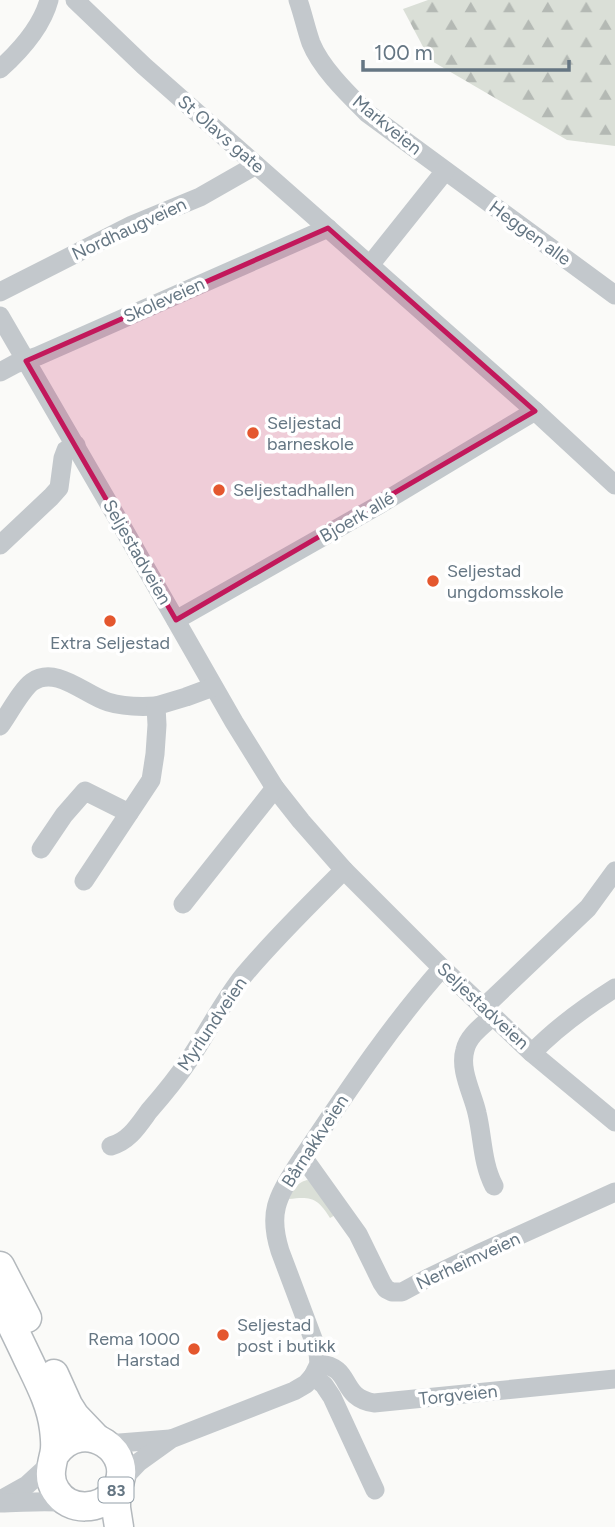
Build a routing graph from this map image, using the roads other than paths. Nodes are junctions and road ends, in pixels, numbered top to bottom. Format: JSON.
{"nodes":[{"id":1,"x":48,"y":0,"type":"edge"},
{"id":2,"x":75,"y":0,"type":"edge"},
{"id":3,"x":298,"y":0,"type":"edge"},
{"id":4,"x":4,"y":66,"type":"edge"},
{"id":5,"x":256,"y":165,"type":"junction"},
{"id":6,"x":445,"y":171,"type":"junction"},
{"id":7,"x":328,"y":228,"type":"junction"},
{"id":8,"x":370,"y":265,"type":"junction"},
{"id":9,"x":0,"y":292,"type":"edge"},
{"id":10,"x":615,"y":295,"type":"edge"},
{"id":11,"x":0,"y":316,"type":"edge"},
{"id":12,"x":26,"y":360,"type":"junction"},
{"id":13,"x":0,"y":372,"type":"edge"},
{"id":14,"x":535,"y":411,"type":"junction"},
{"id":15,"x":76,"y":445,"type":"junction"},
{"id":16,"x":615,"y":485,"type":"edge"},
{"id":17,"x":0,"y":545,"type":"edge"},
{"id":18,"x":176,"y":620,"type":"junction"},
{"id":19,"x":213,"y":687,"type":"junction"},
{"id":20,"x":156,"y":706,"type":"junction"},
{"id":21,"x":0,"y":726,"type":"edge"},
{"id":22,"x":275,"y":788,"type":"junction"},
{"id":23,"x":129,"y":813,"type":"junction"},
{"id":24,"x":41,"y":849,"type":"dead end"},
{"id":25,"x":344,"y":870,"type":"junction"},
{"id":26,"x":615,"y":871,"type":"edge"},
{"id":27,"x":84,"y":881,"type":"dead end"},
{"id":28,"x":183,"y":904,"type":"dead end"},
{"id":29,"x":442,"y":968,"type":"junction"},
{"id":30,"x":615,"y":988,"type":"edge"},
{"id":31,"x":487,"y":1012,"type":"junction"},
{"id":32,"x":531,"y":1053,"type":"junction"},
{"id":33,"x":615,"y":1122,"type":"edge"},
{"id":34,"x":111,"y":1146,"type":"dead end"},
{"id":35,"x":303,"y":1157,"type":"junction"},
{"id":36,"x":494,"y":1186,"type":"dead end"},
{"id":37,"x":615,"y":1192,"type":"edge"},
{"id":38,"x":0,"y":1266,"type":"edge"},
{"id":39,"x":0,"y":1302,"type":"edge"},
{"id":40,"x":316,"y":1370,"type":"junction"},
{"id":41,"x":615,"y":1379,"type":"edge"},
{"id":42,"x":171,"y":1439,"type":"junction"},
{"id":43,"x":101,"y":1441,"type":"junction"},
{"id":44,"x":53,"y":1458,"type":"junction"},
{"id":45,"x":117,"y":1486,"type":"junction"},
{"id":46,"x":375,"y":1490,"type":"dead end"},
{"id":47,"x":0,"y":1501,"type":"edge"},
{"id":48,"x":80,"y":1512,"type":"edge"},
{"id":49,"x":118,"y":1527,"type":"edge"}],
"edges":[{"from":1,"to":4,"type":"street"},
{"from":2,"to":5,"type":"street","name":"St Olavs gate"},
{"from":3,"to":6,"type":"street","name":"Markveien"},
{"from":5,"to":7,"type":"street","name":"St Olavs gate"},
{"from":5,"to":9,"type":"street","name":"Nordhaugveien"},
{"from":6,"to":8,"type":"street"},
{"from":6,"to":10,"type":"street","name":"Heggen alle"},
{"from":7,"to":8,"type":"street","name":"St Olavs gate"},
{"from":7,"to":12,"type":"street","name":"Skoleveien"},
{"from":8,"to":14,"type":"street","name":"St Olavs gate"},
{"from":11,"to":12,"type":"street","name":"Seljestadveien"},
{"from":12,"to":13,"type":"street","name":"Skoleveien"},
{"from":12,"to":15,"type":"street","name":"Seljestadveien"},
{"from":14,"to":16,"type":"street","name":"St Olavs gate"},
{"from":14,"to":18,"type":"street","name":"Bjoerk allé"},
{"from":15,"to":17,"type":"street"},
{"from":15,"to":18,"type":"street","name":"Seljestadveien"},
{"from":18,"to":19,"type":"street","name":"Seljestadveien"},
{"from":19,"to":20,"type":"street"},
{"from":19,"to":22,"type":"street","name":"Seljestadveien"},
{"from":20,"to":21,"type":"street"},
{"from":20,"to":23,"type":"street"},
{"from":22,"to":25,"type":"street","name":"Seljestadveien"},
{"from":22,"to":28,"type":"street"},
{"from":23,"to":24,"type":"street"},
{"from":23,"to":27,"type":"street"},
{"from":25,"to":29,"type":"street","name":"Seljestadveien"},
{"from":25,"to":34,"type":"street","name":"Myrlundveien"},
{"from":26,"to":31,"type":"street"},
{"from":29,"to":31,"type":"street","name":"Seljestadveien"},
{"from":29,"to":35,"type":"street","name":"Bårnakkveien"},
{"from":30,"to":32,"type":"street"},
{"from":31,"to":32,"type":"street","name":"Seljestadveien"},
{"from":31,"to":36,"type":"street"},
{"from":32,"to":33,"type":"street","name":"Seljestadveien"},
{"from":35,"to":37,"type":"street","name":"Nerheimveien"},
{"from":35,"to":40,"type":"street","name":"Bårnakkveien"},
{"from":38,"to":43,"type":"highway","number":"83"},
{"from":39,"to":44,"type":"highway"},
{"from":40,"to":41,"type":"street","name":"Torgveien"},
{"from":40,"to":42,"type":"street"},
{"from":40,"to":46,"type":"street","name":"Bårnakkveien"},
{"from":42,"to":43,"type":"street"},
{"from":42,"to":45,"type":"street"},
{"from":43,"to":44,"type":"highway"},
{"from":43,"to":45,"type":"highway","number":"83"},
{"from":44,"to":47,"type":"street"},
{"from":44,"to":48,"type":"highway"},
{"from":45,"to":48,"type":"highway","number":"83"},
{"from":45,"to":49,"type":"highway","number":"83"},
{"from":47,"to":48,"type":"street"}]}
